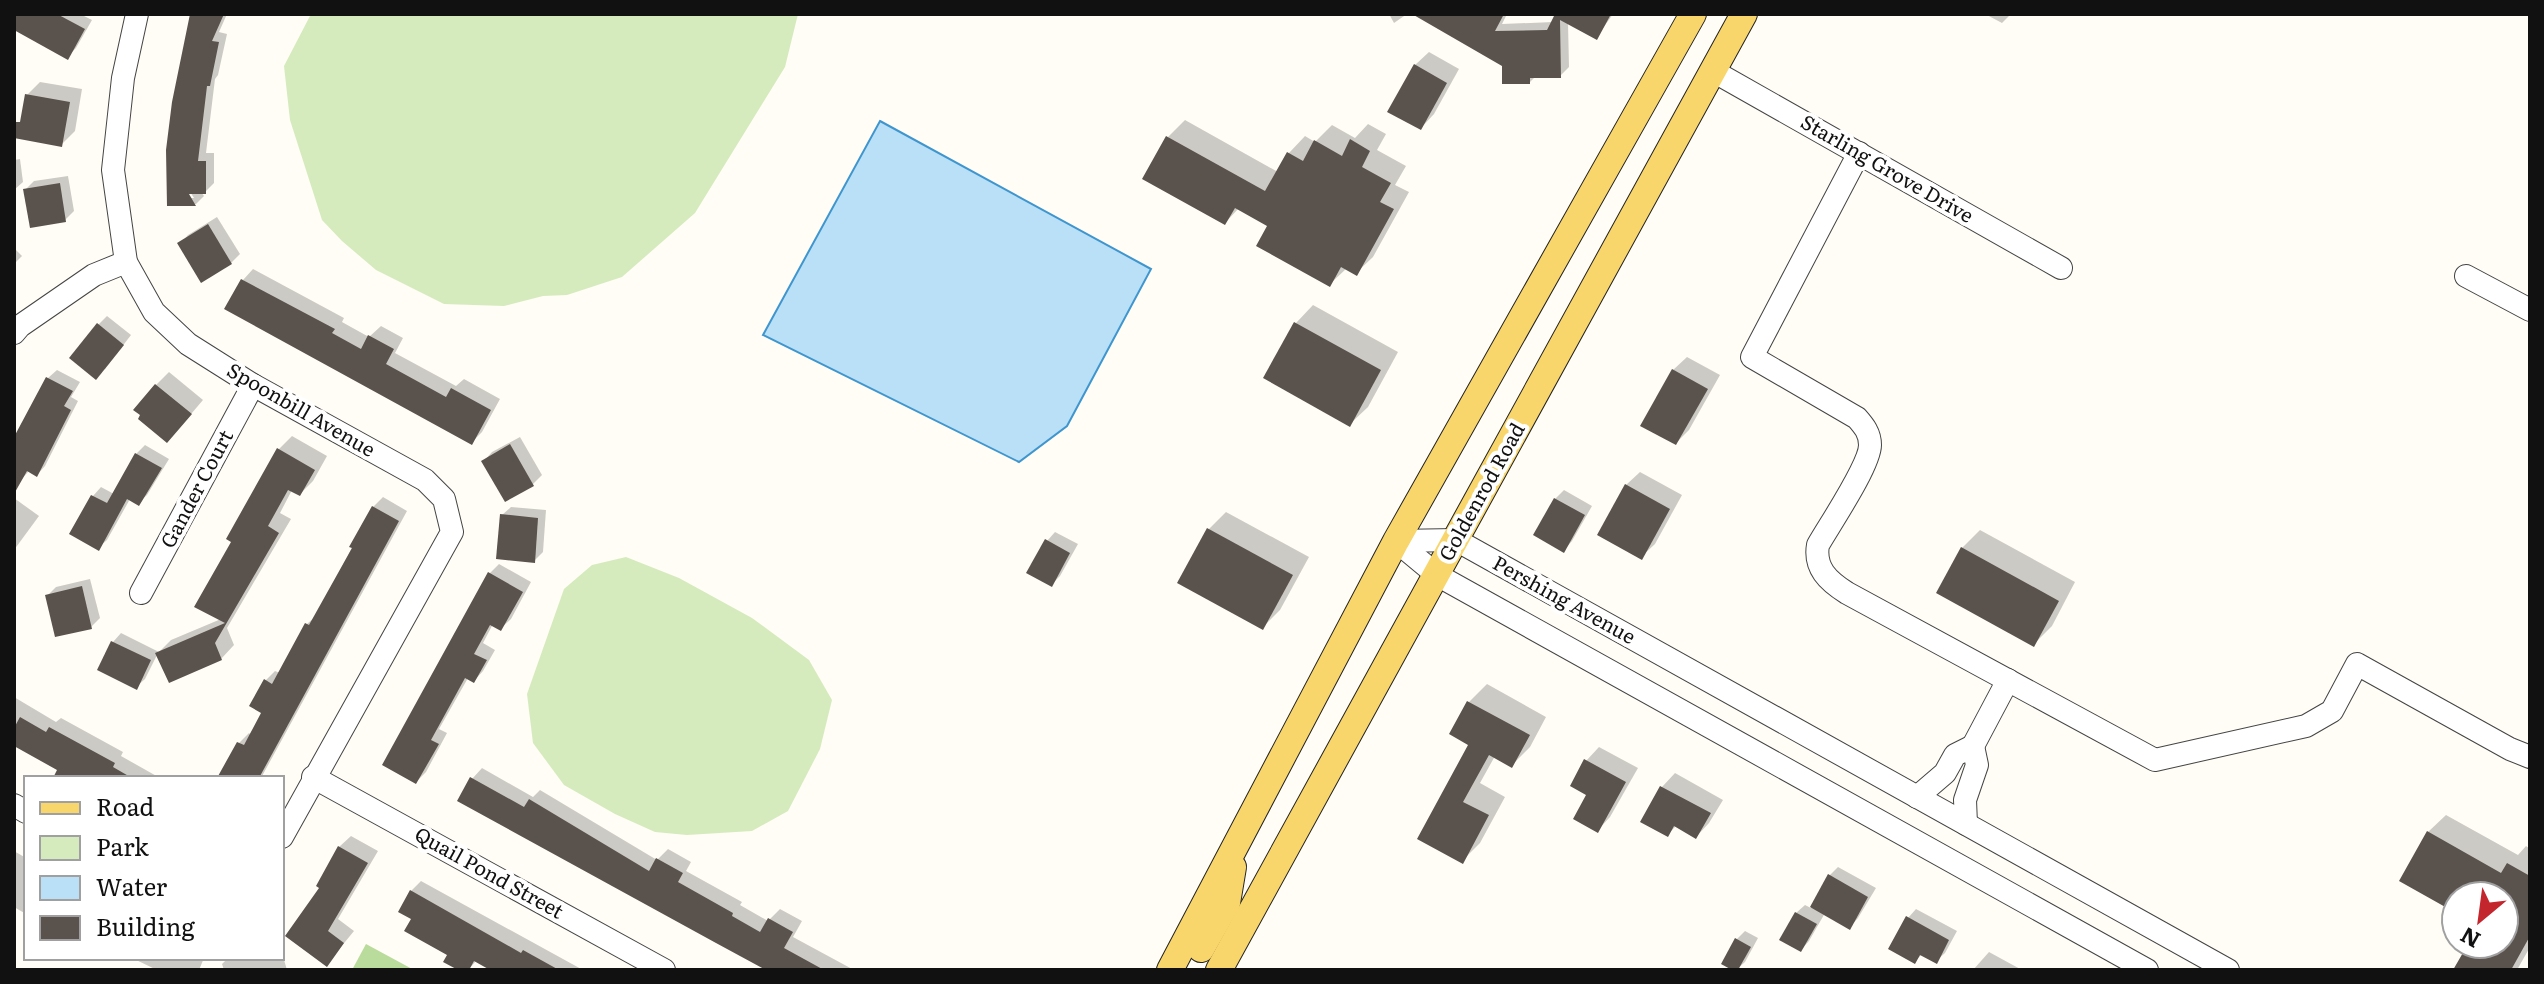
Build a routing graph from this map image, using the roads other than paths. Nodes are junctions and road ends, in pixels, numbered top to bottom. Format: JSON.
{"nodes":[{"id":1,"x":137,"y":14,"type":"edge"},
{"id":2,"x":1693,"y":14,"type":"edge"},
{"id":3,"x":1744,"y":14,"type":"edge"},
{"id":4,"x":1713,"y":71,"type":"junction"},
{"id":5,"x":1859,"y":153,"type":"junction"},
{"id":6,"x":126,"y":262,"type":"junction"},
{"id":7,"x":2061,"y":268,"type":"dead end"},
{"id":8,"x":2466,"y":276,"type":"dead end"},
{"id":9,"x":2530,"y":310,"type":"edge"},
{"id":10,"x":14,"y":333,"type":"edge"},
{"id":11,"x":253,"y":385,"type":"junction"},
{"id":12,"x":1456,"y":540,"type":"junction"},
{"id":13,"x":1396,"y":541,"type":"junction"},
{"id":14,"x":1437,"y":575,"type":"junction"},
{"id":15,"x":141,"y":593,"type":"dead end"},
{"id":16,"x":2008,"y":680,"type":"junction"},
{"id":17,"x":1973,"y":746,"type":"junction"},
{"id":18,"x":2530,"y":757,"type":"edge"},
{"id":19,"x":313,"y":777,"type":"junction"},
{"id":20,"x":1917,"y":797,"type":"junction"},
{"id":21,"x":1966,"y":824,"type":"junction"},
{"id":22,"x":284,"y":833,"type":"edge"},
{"id":23,"x":1237,"y":844,"type":"junction"},
{"id":24,"x":664,"y":970,"type":"edge"},
{"id":25,"x":1170,"y":970,"type":"edge"},
{"id":26,"x":1190,"y":970,"type":"edge"},
{"id":27,"x":1219,"y":970,"type":"edge"},
{"id":28,"x":2147,"y":970,"type":"edge"},
{"id":29,"x":2228,"y":970,"type":"edge"}],
"edges":[{"from":1,"to":6,"type":"street","name":"Spoonbill Avenue"},
{"from":2,"to":13,"type":"main road"},
{"from":3,"to":4,"type":"main road","name":"Goldenrod Road"},
{"from":4,"to":5,"type":"street","name":"Starling Grove Drive"},
{"from":4,"to":12,"type":"main road","name":"Goldenrod Road"},
{"from":5,"to":7,"type":"street","name":"Starling Grove Drive"},
{"from":5,"to":16,"type":"street"},
{"from":6,"to":10,"type":"street"},
{"from":6,"to":11,"type":"street","name":"Spoonbill Avenue"},
{"from":8,"to":9,"type":"street"},
{"from":11,"to":15,"type":"street","name":"Gander Court"},
{"from":11,"to":19,"type":"street","name":"Spoonbill Avenue"},
{"from":12,"to":13,"type":"street"},
{"from":12,"to":14,"type":"main road","name":"Goldenrod Road"},
{"from":12,"to":20,"type":"street","name":"Pershing Avenue"},
{"from":13,"to":14,"type":"street","name":"Pershing Avenue"},
{"from":13,"to":23,"type":"main road"},
{"from":14,"to":27,"type":"main road","name":"Goldenrod Road"},
{"from":14,"to":28,"type":"street","name":"Pershing Avenue"},
{"from":16,"to":17,"type":"street"},
{"from":16,"to":18,"type":"street"},
{"from":17,"to":20,"type":"street"},
{"from":17,"to":21,"type":"street"},
{"from":19,"to":22,"type":"street","name":"Spoonbill Avenue"},
{"from":19,"to":24,"type":"street","name":"Quail Pond Street"},
{"from":20,"to":21,"type":"street","name":"Pershing Avenue"},
{"from":21,"to":29,"type":"street","name":"Pershing Avenue"},
{"from":23,"to":25,"type":"main road"},
{"from":23,"to":26,"type":"main road"}]}
